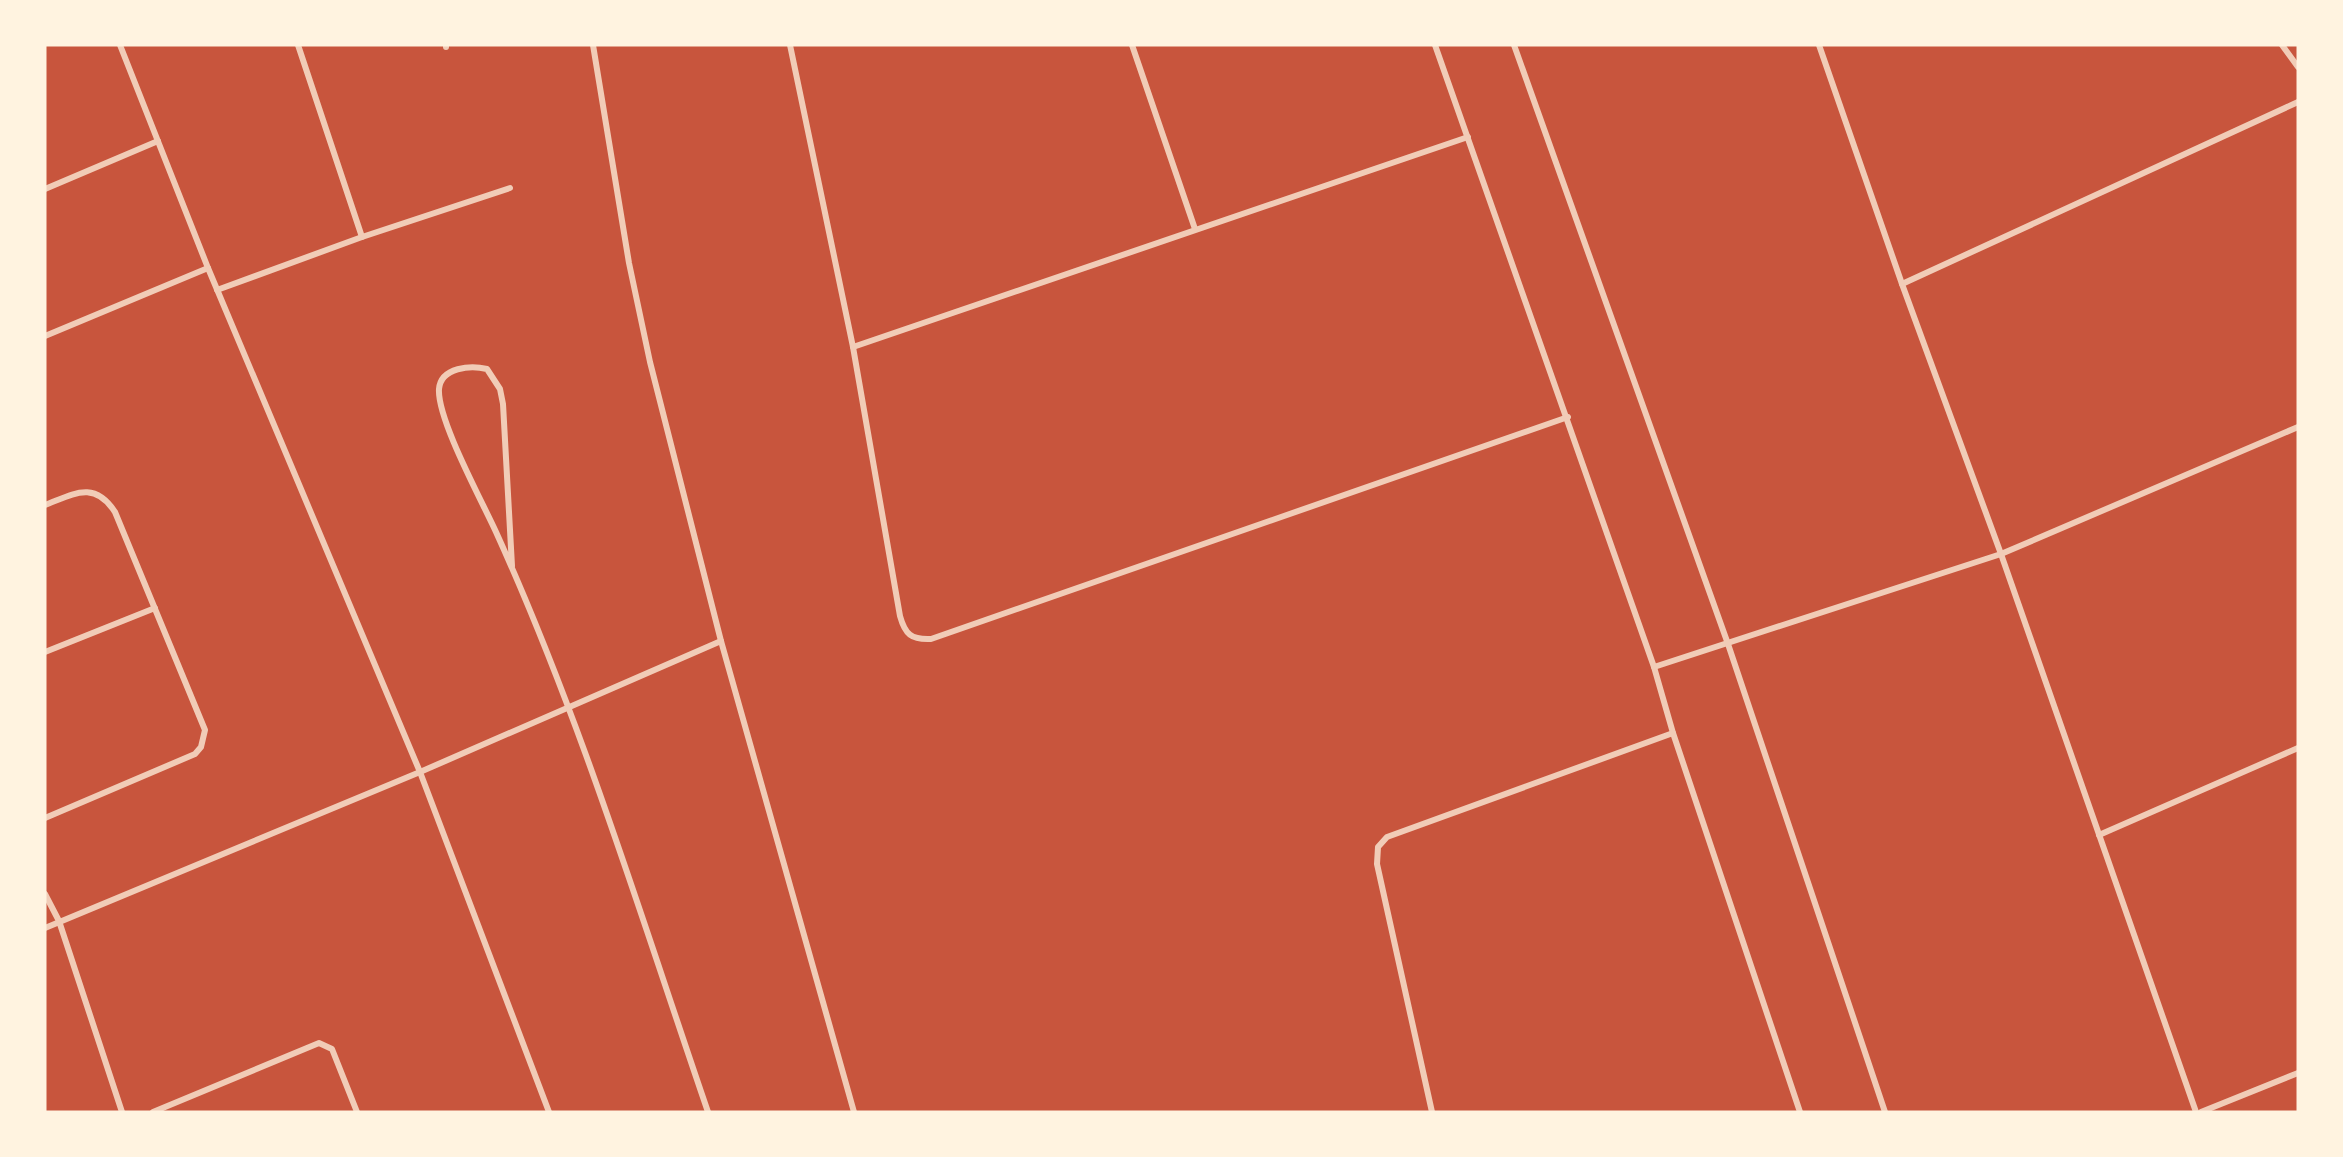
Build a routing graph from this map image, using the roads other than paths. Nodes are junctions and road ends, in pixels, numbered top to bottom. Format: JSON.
{"nodes":[{"id":1,"x":120,"y":45,"type":"edge"},
{"id":2,"x":298,"y":45,"type":"edge"},
{"id":3,"x":593,"y":45,"type":"edge"},
{"id":4,"x":790,"y":45,"type":"edge"},
{"id":5,"x":1132,"y":45,"type":"edge"},
{"id":6,"x":1435,"y":45,"type":"edge"},
{"id":7,"x":1514,"y":45,"type":"edge"},
{"id":8,"x":1819,"y":45,"type":"edge"},
{"id":9,"x":2282,"y":45,"type":"edge"},
{"id":10,"x":2298,"y":67,"type":"edge"},
{"id":11,"x":2298,"y":102,"type":"edge"},
{"id":12,"x":1468,"y":137,"type":"junction"},
{"id":13,"x":158,"y":141,"type":"junction"},
{"id":14,"x":510,"y":188,"type":"dead end"},
{"id":15,"x":45,"y":189,"type":"edge"},
{"id":16,"x":1195,"y":229,"type":"junction"},
{"id":17,"x":362,"y":237,"type":"junction"},
{"id":18,"x":208,"y":268,"type":"junction"},
{"id":19,"x":1902,"y":284,"type":"junction"},
{"id":20,"x":217,"y":290,"type":"junction"},
{"id":21,"x":45,"y":336,"type":"edge"},
{"id":22,"x":853,"y":347,"type":"junction"},
{"id":23,"x":1568,"y":417,"type":"junction"},
{"id":24,"x":2298,"y":427,"type":"edge"},
{"id":25,"x":45,"y":505,"type":"edge"},
{"id":26,"x":2001,"y":554,"type":"junction"},
{"id":27,"x":512,"y":566,"type":"junction"},
{"id":28,"x":155,"y":608,"type":"junction"},
{"id":29,"x":722,"y":641,"type":"junction"},
{"id":30,"x":1728,"y":644,"type":"junction"},
{"id":31,"x":45,"y":652,"type":"edge"},
{"id":32,"x":1654,"y":667,"type":"junction"},
{"id":33,"x":570,"y":707,"type":"junction"},
{"id":34,"x":1673,"y":733,"type":"junction"},
{"id":35,"x":2298,"y":748,"type":"edge"},
{"id":36,"x":420,"y":772,"type":"junction"},
{"id":37,"x":45,"y":818,"type":"edge"},
{"id":38,"x":2099,"y":835,"type":"junction"},
{"id":39,"x":45,"y":894,"type":"edge"},
{"id":40,"x":59,"y":921,"type":"junction"},
{"id":41,"x":45,"y":928,"type":"edge"},
{"id":42,"x":2298,"y":1073,"type":"edge"},
{"id":43,"x":122,"y":1112,"type":"edge"},
{"id":44,"x":153,"y":1112,"type":"edge"},
{"id":45,"x":357,"y":1112,"type":"edge"},
{"id":46,"x":549,"y":1112,"type":"edge"},
{"id":47,"x":708,"y":1112,"type":"edge"},
{"id":48,"x":854,"y":1112,"type":"edge"},
{"id":49,"x":1431,"y":1112,"type":"edge"},
{"id":50,"x":1800,"y":1112,"type":"edge"},
{"id":51,"x":1885,"y":1112,"type":"edge"},
{"id":52,"x":2199,"y":1112,"type":"edge"}],
"edges":[{"from":1,"to":13,"type":"street"},
{"from":2,"to":17,"type":"street"},
{"from":3,"to":29,"type":"street"},
{"from":4,"to":22,"type":"street"},
{"from":5,"to":16,"type":"street"},
{"from":6,"to":12,"type":"street"},
{"from":7,"to":30,"type":"street"},
{"from":8,"to":19,"type":"street"},
{"from":9,"to":10,"type":"street"},
{"from":11,"to":19,"type":"street"},
{"from":12,"to":16,"type":"street"},
{"from":12,"to":23,"type":"street"},
{"from":13,"to":15,"type":"street"},
{"from":13,"to":18,"type":"street"},
{"from":14,"to":17,"type":"street"},
{"from":16,"to":22,"type":"street"},
{"from":17,"to":20,"type":"street"},
{"from":18,"to":20,"type":"street"},
{"from":18,"to":21,"type":"street"},
{"from":19,"to":26,"type":"street"},
{"from":20,"to":36,"type":"street"},
{"from":22,"to":23,"type":"street"},
{"from":23,"to":32,"type":"street"},
{"from":24,"to":26,"type":"street"},
{"from":25,"to":28,"type":"street"},
{"from":26,"to":30,"type":"street"},
{"from":26,"to":38,"type":"street"},
{"from":27,"to":27,"type":"street"},
{"from":27,"to":33,"type":"street"},
{"from":28,"to":31,"type":"street"},
{"from":28,"to":37,"type":"street"},
{"from":29,"to":33,"type":"street"},
{"from":29,"to":48,"type":"street"},
{"from":30,"to":32,"type":"street"},
{"from":30,"to":51,"type":"street"},
{"from":32,"to":34,"type":"street"},
{"from":33,"to":36,"type":"street"},
{"from":33,"to":47,"type":"street"},
{"from":34,"to":49,"type":"street"},
{"from":34,"to":50,"type":"street"},
{"from":35,"to":38,"type":"street"},
{"from":36,"to":40,"type":"street"},
{"from":36,"to":46,"type":"street"},
{"from":38,"to":52,"type":"street"},
{"from":39,"to":40,"type":"street"},
{"from":40,"to":41,"type":"street"},
{"from":40,"to":43,"type":"street"},
{"from":42,"to":52,"type":"street"},
{"from":44,"to":45,"type":"street"}]}
